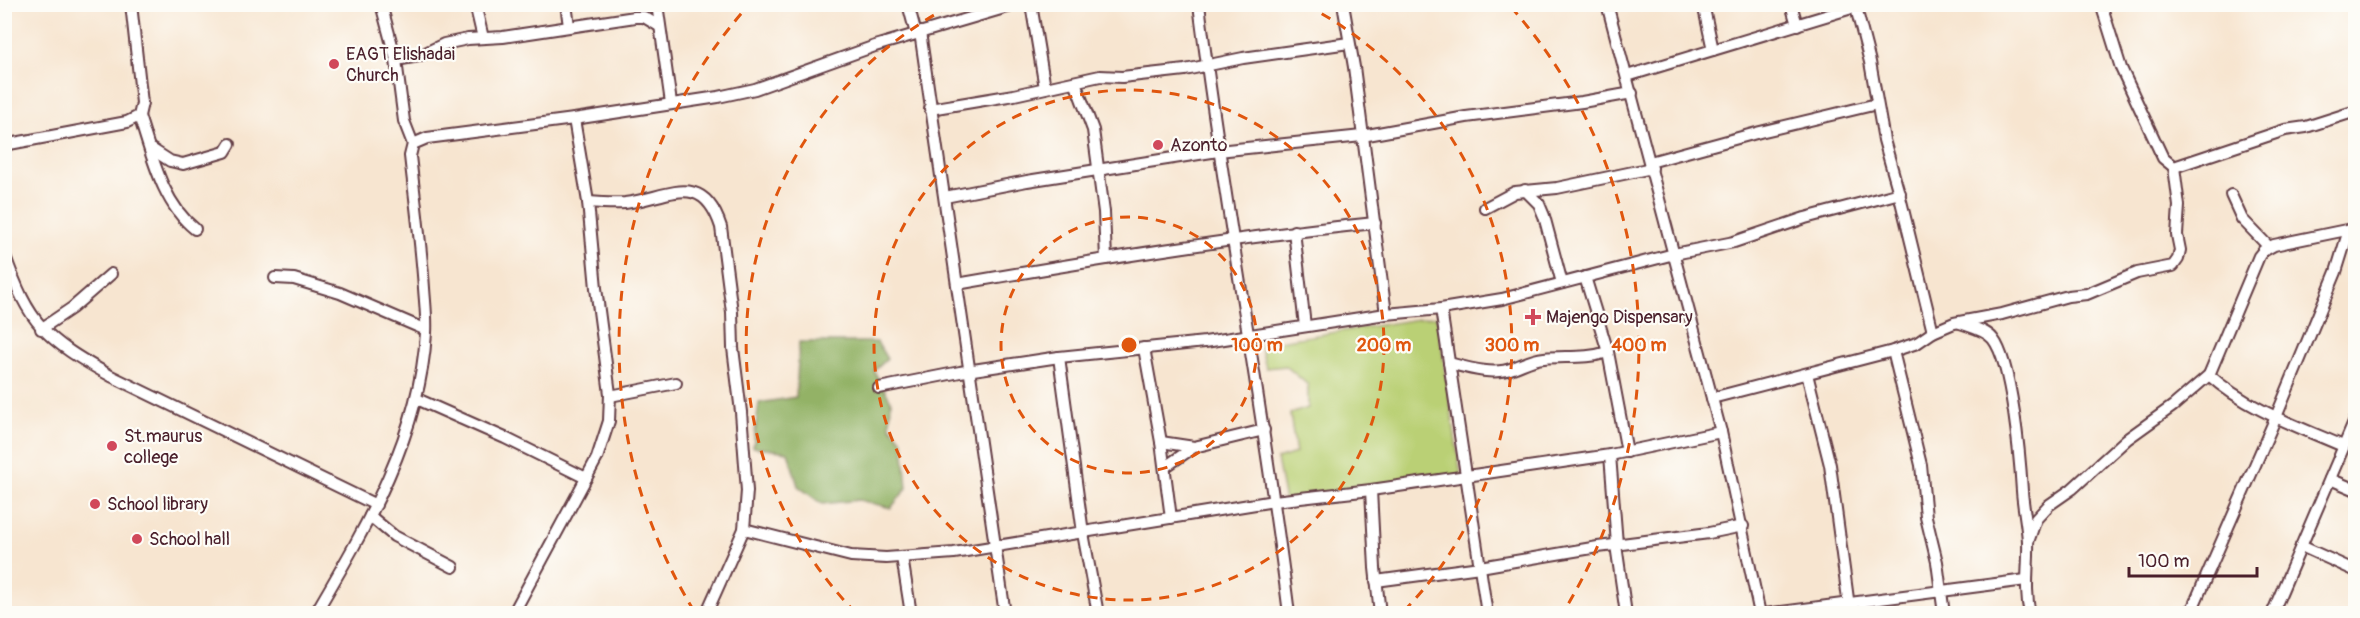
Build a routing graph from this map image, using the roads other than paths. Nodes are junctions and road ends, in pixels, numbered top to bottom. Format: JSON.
{"nodes":[{"id":1,"x":131,"y":4,"type":"edge"},
{"id":2,"x":381,"y":4,"type":"edge"},
{"id":3,"x":476,"y":4,"type":"edge"},
{"id":4,"x":566,"y":4,"type":"edge"},
{"id":5,"x":657,"y":4,"type":"edge"},
{"id":6,"x":908,"y":4,"type":"edge"},
{"id":7,"x":1018,"y":4,"type":"edge"},
{"id":8,"x":1031,"y":4,"type":"edge"},
{"id":9,"x":1199,"y":4,"type":"edge"},
{"id":10,"x":1343,"y":4,"type":"edge"},
{"id":11,"x":1607,"y":4,"type":"edge"},
{"id":12,"x":1702,"y":4,"type":"edge"},
{"id":13,"x":1791,"y":4,"type":"edge"},
{"id":14,"x":2101,"y":4,"type":"edge"},
{"id":15,"x":1855,"y":6,"type":"edge"},
{"id":16,"x":1797,"y":25,"type":"junction"},
{"id":17,"x":569,"y":26,"type":"junction"},
{"id":18,"x":659,"y":26,"type":"junction"},
{"id":19,"x":918,"y":33,"type":"junction"},
{"id":20,"x":483,"y":38,"type":"junction"},
{"id":21,"x":1349,"y":43,"type":"junction"},
{"id":22,"x":1713,"y":50,"type":"junction"},
{"id":23,"x":396,"y":60,"type":"junction"},
{"id":24,"x":1206,"y":65,"type":"junction"},
{"id":25,"x":1627,"y":75,"type":"junction"},
{"id":26,"x":1075,"y":82,"type":"junction"},
{"id":27,"x":1045,"y":88,"type":"junction"},
{"id":28,"x":1632,"y":93,"type":"junction"},
{"id":29,"x":671,"y":103,"type":"junction"},
{"id":30,"x":1877,"y":104,"type":"junction"},
{"id":31,"x":930,"y":109,"type":"junction"},
{"id":32,"x":2355,"y":111,"type":"edge"},
{"id":33,"x":139,"y":116,"type":"junction"},
{"id":34,"x":574,"y":119,"type":"junction"},
{"id":35,"x":1362,"y":136,"type":"junction"},
{"id":36,"x":230,"y":144,"type":"dead end"},
{"id":37,"x":413,"y":144,"type":"junction"},
{"id":38,"x":4,"y":145,"type":"edge"},
{"id":39,"x":150,"y":148,"type":"junction"},
{"id":40,"x":1218,"y":151,"type":"junction"},
{"id":41,"x":1651,"y":165,"type":"junction"},
{"id":42,"x":2174,"y":167,"type":"junction"},
{"id":43,"x":1098,"y":172,"type":"junction"},
{"id":44,"x":1525,"y":190,"type":"junction"},
{"id":45,"x":1900,"y":193,"type":"junction"},
{"id":46,"x":2231,"y":195,"type":"dead end"},
{"id":47,"x":945,"y":197,"type":"junction"},
{"id":48,"x":588,"y":202,"type":"junction"},
{"id":49,"x":1485,"y":208,"type":"dead end"},
{"id":50,"x":1375,"y":223,"type":"junction"},
{"id":51,"x":195,"y":229,"type":"dead end"},
{"id":52,"x":2352,"y":229,"type":"edge"},
{"id":53,"x":1294,"y":231,"type":"junction"},
{"id":54,"x":1233,"y":240,"type":"junction"},
{"id":55,"x":2269,"y":247,"type":"junction"},
{"id":56,"x":4,"y":253,"type":"edge"},
{"id":57,"x":1674,"y":254,"type":"junction"},
{"id":58,"x":1106,"y":259,"type":"junction"},
{"id":59,"x":111,"y":274,"type":"dead end"},
{"id":60,"x":1585,"y":277,"type":"junction"},
{"id":61,"x":275,"y":278,"type":"dead end"},
{"id":62,"x":1562,"y":283,"type":"junction"},
{"id":63,"x":957,"y":284,"type":"junction"},
{"id":64,"x":1441,"y":309,"type":"junction"},
{"id":65,"x":1386,"y":314,"type":"junction"},
{"id":66,"x":1960,"y":323,"type":"junction"},
{"id":67,"x":1305,"y":326,"type":"junction"},
{"id":68,"x":41,"y":329,"type":"junction"},
{"id":69,"x":426,"y":330,"type":"junction"},
{"id":70,"x":1933,"y":333,"type":"junction"},
{"id":71,"x":1248,"y":334,"type":"junction"},
{"id":72,"x":1144,"y":348,"type":"junction"},
{"id":73,"x":1893,"y":351,"type":"junction"},
{"id":74,"x":1608,"y":352,"type":"junction"},
{"id":75,"x":1059,"y":357,"type":"junction"},
{"id":76,"x":1449,"y":363,"type":"junction"},
{"id":77,"x":970,"y":370,"type":"junction"},
{"id":78,"x":1808,"y":374,"type":"junction"},
{"id":79,"x":2209,"y":375,"type":"junction"},
{"id":80,"x":676,"y":383,"type":"dead end"},
{"id":81,"x":879,"y":388,"type":"dead end"},
{"id":82,"x":610,"y":396,"type":"junction"},
{"id":83,"x":1712,"y":398,"type":"junction"},
{"id":84,"x":417,"y":399,"type":"junction"},
{"id":85,"x":2276,"y":417,"type":"junction"},
{"id":86,"x":2355,"y":418,"type":"edge"},
{"id":87,"x":1264,"y":430,"type":"junction"},
{"id":88,"x":1721,"y":432,"type":"junction"},
{"id":89,"x":1161,"y":442,"type":"junction"},
{"id":90,"x":2343,"y":446,"type":"junction"},
{"id":91,"x":1194,"y":447,"type":"junction"},
{"id":92,"x":1627,"y":452,"type":"junction"},
{"id":93,"x":1610,"y":455,"type":"junction"},
{"id":94,"x":1165,"y":467,"type":"junction"},
{"id":95,"x":1467,"y":477,"type":"junction"},
{"id":96,"x":586,"y":478,"type":"junction"},
{"id":97,"x":2330,"y":479,"type":"junction"},
{"id":98,"x":1371,"y":490,"type":"junction"},
{"id":99,"x":2355,"y":490,"type":"edge"},
{"id":100,"x":1274,"y":501,"type":"junction"},
{"id":101,"x":376,"y":505,"type":"junction"},
{"id":102,"x":370,"y":516,"type":"junction"},
{"id":103,"x":1171,"y":518,"type":"junction"},
{"id":104,"x":1743,"y":526,"type":"junction"},
{"id":105,"x":744,"y":529,"type":"junction"},
{"id":106,"x":1083,"y":533,"type":"junction"},
{"id":107,"x":2028,"y":542,"type":"junction"},
{"id":108,"x":1617,"y":544,"type":"junction"},
{"id":109,"x":996,"y":546,"type":"junction"},
{"id":110,"x":2301,"y":546,"type":"junction"},
{"id":111,"x":902,"y":557,"type":"junction"},
{"id":112,"x":453,"y":567,"type":"dead end"},
{"id":113,"x":1480,"y":567,"type":"junction"},
{"id":114,"x":2355,"y":571,"type":"edge"},
{"id":115,"x":2026,"y":580,"type":"junction"},
{"id":116,"x":1376,"y":581,"type":"junction"},
{"id":117,"x":1942,"y":592,"type":"junction"},
{"id":118,"x":1850,"y":608,"type":"edge"},
{"id":119,"x":315,"y":614,"type":"edge"},
{"id":120,"x":513,"y":614,"type":"edge"},
{"id":121,"x":706,"y":614,"type":"edge"},
{"id":122,"x":911,"y":614,"type":"edge"},
{"id":123,"x":1005,"y":614,"type":"edge"},
{"id":124,"x":1098,"y":614,"type":"edge"},
{"id":125,"x":1289,"y":614,"type":"edge"},
{"id":126,"x":1380,"y":614,"type":"edge"},
{"id":127,"x":1487,"y":614,"type":"edge"},
{"id":128,"x":1626,"y":614,"type":"edge"},
{"id":129,"x":1763,"y":614,"type":"edge"},
{"id":130,"x":1944,"y":614,"type":"edge"},
{"id":131,"x":2031,"y":614,"type":"edge"},
{"id":132,"x":2190,"y":614,"type":"edge"},
{"id":133,"x":2272,"y":614,"type":"edge"}],
"edges":[{"from":1,"to":33,"type":"street"},
{"from":2,"to":23,"type":"street"},
{"from":3,"to":20,"type":"street"},
{"from":4,"to":17,"type":"street"},
{"from":5,"to":18,"type":"street"},
{"from":6,"to":19,"type":"street"},
{"from":7,"to":19,"type":"street"},
{"from":8,"to":27,"type":"street"},
{"from":9,"to":24,"type":"street"},
{"from":10,"to":21,"type":"street"},
{"from":11,"to":25,"type":"street"},
{"from":12,"to":22,"type":"street"},
{"from":13,"to":16,"type":"street"},
{"from":14,"to":42,"type":"street"},
{"from":15,"to":16,"type":"street"},
{"from":15,"to":30,"type":"street"},
{"from":16,"to":22,"type":"street"},
{"from":17,"to":18,"type":"street"},
{"from":17,"to":20,"type":"street"},
{"from":18,"to":29,"type":"street"},
{"from":19,"to":29,"type":"street"},
{"from":19,"to":31,"type":"street"},
{"from":20,"to":23,"type":"street"},
{"from":21,"to":24,"type":"street"},
{"from":21,"to":35,"type":"street"},
{"from":22,"to":25,"type":"street"},
{"from":23,"to":37,"type":"street"},
{"from":24,"to":26,"type":"street"},
{"from":24,"to":40,"type":"street"},
{"from":25,"to":28,"type":"street"},
{"from":26,"to":27,"type":"street"},
{"from":26,"to":43,"type":"street"},
{"from":27,"to":31,"type":"street"},
{"from":28,"to":35,"type":"street"},
{"from":28,"to":41,"type":"street"},
{"from":29,"to":34,"type":"street"},
{"from":30,"to":41,"type":"street"},
{"from":30,"to":45,"type":"street"},
{"from":31,"to":47,"type":"street"},
{"from":32,"to":42,"type":"street"},
{"from":33,"to":38,"type":"street"},
{"from":33,"to":39,"type":"street"},
{"from":34,"to":37,"type":"street"},
{"from":34,"to":48,"type":"street"},
{"from":35,"to":40,"type":"street"},
{"from":35,"to":50,"type":"street"},
{"from":36,"to":39,"type":"street"},
{"from":37,"to":69,"type":"street"},
{"from":39,"to":51,"type":"street"},
{"from":40,"to":43,"type":"street"},
{"from":40,"to":54,"type":"street"},
{"from":41,"to":44,"type":"street"},
{"from":41,"to":57,"type":"street"},
{"from":42,"to":66,"type":"street"},
{"from":43,"to":47,"type":"street"},
{"from":43,"to":58,"type":"street"},
{"from":44,"to":49,"type":"street"},
{"from":44,"to":62,"type":"street"},
{"from":45,"to":57,"type":"street"},
{"from":45,"to":70,"type":"street"},
{"from":46,"to":55,"type":"street"},
{"from":47,"to":63,"type":"street"},
{"from":48,"to":82,"type":"street"},
{"from":48,"to":105,"type":"street"},
{"from":50,"to":53,"type":"street"},
{"from":50,"to":65,"type":"street"},
{"from":52,"to":55,"type":"street"},
{"from":52,"to":85,"type":"street"},
{"from":53,"to":54,"type":"street"},
{"from":53,"to":67,"type":"street"},
{"from":54,"to":58,"type":"street"},
{"from":54,"to":71,"type":"street"},
{"from":55,"to":79,"type":"street"},
{"from":56,"to":68,"type":"street"},
{"from":57,"to":60,"type":"street"},
{"from":57,"to":83,"type":"street"},
{"from":58,"to":63,"type":"street"},
{"from":59,"to":68,"type":"street"},
{"from":60,"to":62,"type":"street"},
{"from":60,"to":74,"type":"street"},
{"from":61,"to":69,"type":"street"},
{"from":62,"to":64,"type":"street"},
{"from":63,"to":77,"type":"street"},
{"from":64,"to":65,"type":"street"},
{"from":64,"to":76,"type":"street"},
{"from":65,"to":67,"type":"street"},
{"from":66,"to":70,"type":"street"},
{"from":66,"to":107,"type":"street"},
{"from":67,"to":71,"type":"street"},
{"from":68,"to":101,"type":"street"},
{"from":69,"to":84,"type":"street"},
{"from":70,"to":73,"type":"street"},
{"from":71,"to":72,"type":"street"},
{"from":71,"to":87,"type":"street"},
{"from":72,"to":75,"type":"street"},
{"from":72,"to":89,"type":"street"},
{"from":73,"to":78,"type":"street"},
{"from":73,"to":117,"type":"street"},
{"from":74,"to":76,"type":"street"},
{"from":74,"to":92,"type":"street"},
{"from":75,"to":77,"type":"street"},
{"from":75,"to":106,"type":"street"},
{"from":76,"to":95,"type":"street"},
{"from":77,"to":81,"type":"street"},
{"from":77,"to":109,"type":"street"},
{"from":78,"to":83,"type":"street"},
{"from":78,"to":118,"type":"street"},
{"from":79,"to":85,"type":"street"},
{"from":79,"to":107,"type":"street"},
{"from":80,"to":82,"type":"street"},
{"from":82,"to":96,"type":"street"},
{"from":83,"to":88,"type":"street"},
{"from":84,"to":96,"type":"street"},
{"from":84,"to":101,"type":"street"},
{"from":85,"to":90,"type":"street"},
{"from":85,"to":132,"type":"street"},
{"from":86,"to":90,"type":"street"},
{"from":87,"to":91,"type":"street"},
{"from":87,"to":100,"type":"street"},
{"from":88,"to":92,"type":"street"},
{"from":88,"to":104,"type":"street"},
{"from":89,"to":91,"type":"street"},
{"from":89,"to":94,"type":"street"},
{"from":90,"to":97,"type":"street"},
{"from":91,"to":94,"type":"street"},
{"from":92,"to":93,"type":"street"},
{"from":93,"to":95,"type":"street"},
{"from":93,"to":108,"type":"street"},
{"from":94,"to":103,"type":"street"},
{"from":95,"to":98,"type":"street"},
{"from":95,"to":113,"type":"street"},
{"from":96,"to":120,"type":"street"},
{"from":97,"to":99,"type":"street"},
{"from":97,"to":110,"type":"street"},
{"from":98,"to":100,"type":"street"},
{"from":98,"to":116,"type":"street"},
{"from":100,"to":103,"type":"street"},
{"from":100,"to":125,"type":"street"},
{"from":101,"to":102,"type":"street"},
{"from":102,"to":112,"type":"street"},
{"from":102,"to":119,"type":"street"},
{"from":103,"to":106,"type":"street"},
{"from":104,"to":108,"type":"street"},
{"from":104,"to":129,"type":"street"},
{"from":105,"to":111,"type":"street"},
{"from":105,"to":121,"type":"street"},
{"from":106,"to":109,"type":"street"},
{"from":106,"to":124,"type":"street"},
{"from":107,"to":115,"type":"street"},
{"from":108,"to":113,"type":"street"},
{"from":108,"to":128,"type":"street"},
{"from":109,"to":111,"type":"street"},
{"from":109,"to":123,"type":"street"},
{"from":110,"to":114,"type":"street"},
{"from":110,"to":133,"type":"street"},
{"from":111,"to":122,"type":"street"},
{"from":113,"to":116,"type":"street"},
{"from":113,"to":127,"type":"street"},
{"from":115,"to":117,"type":"street"},
{"from":115,"to":131,"type":"street"},
{"from":116,"to":126,"type":"street"},
{"from":117,"to":118,"type":"street"},
{"from":117,"to":130,"type":"street"},
{"from":118,"to":129,"type":"street"}]}
